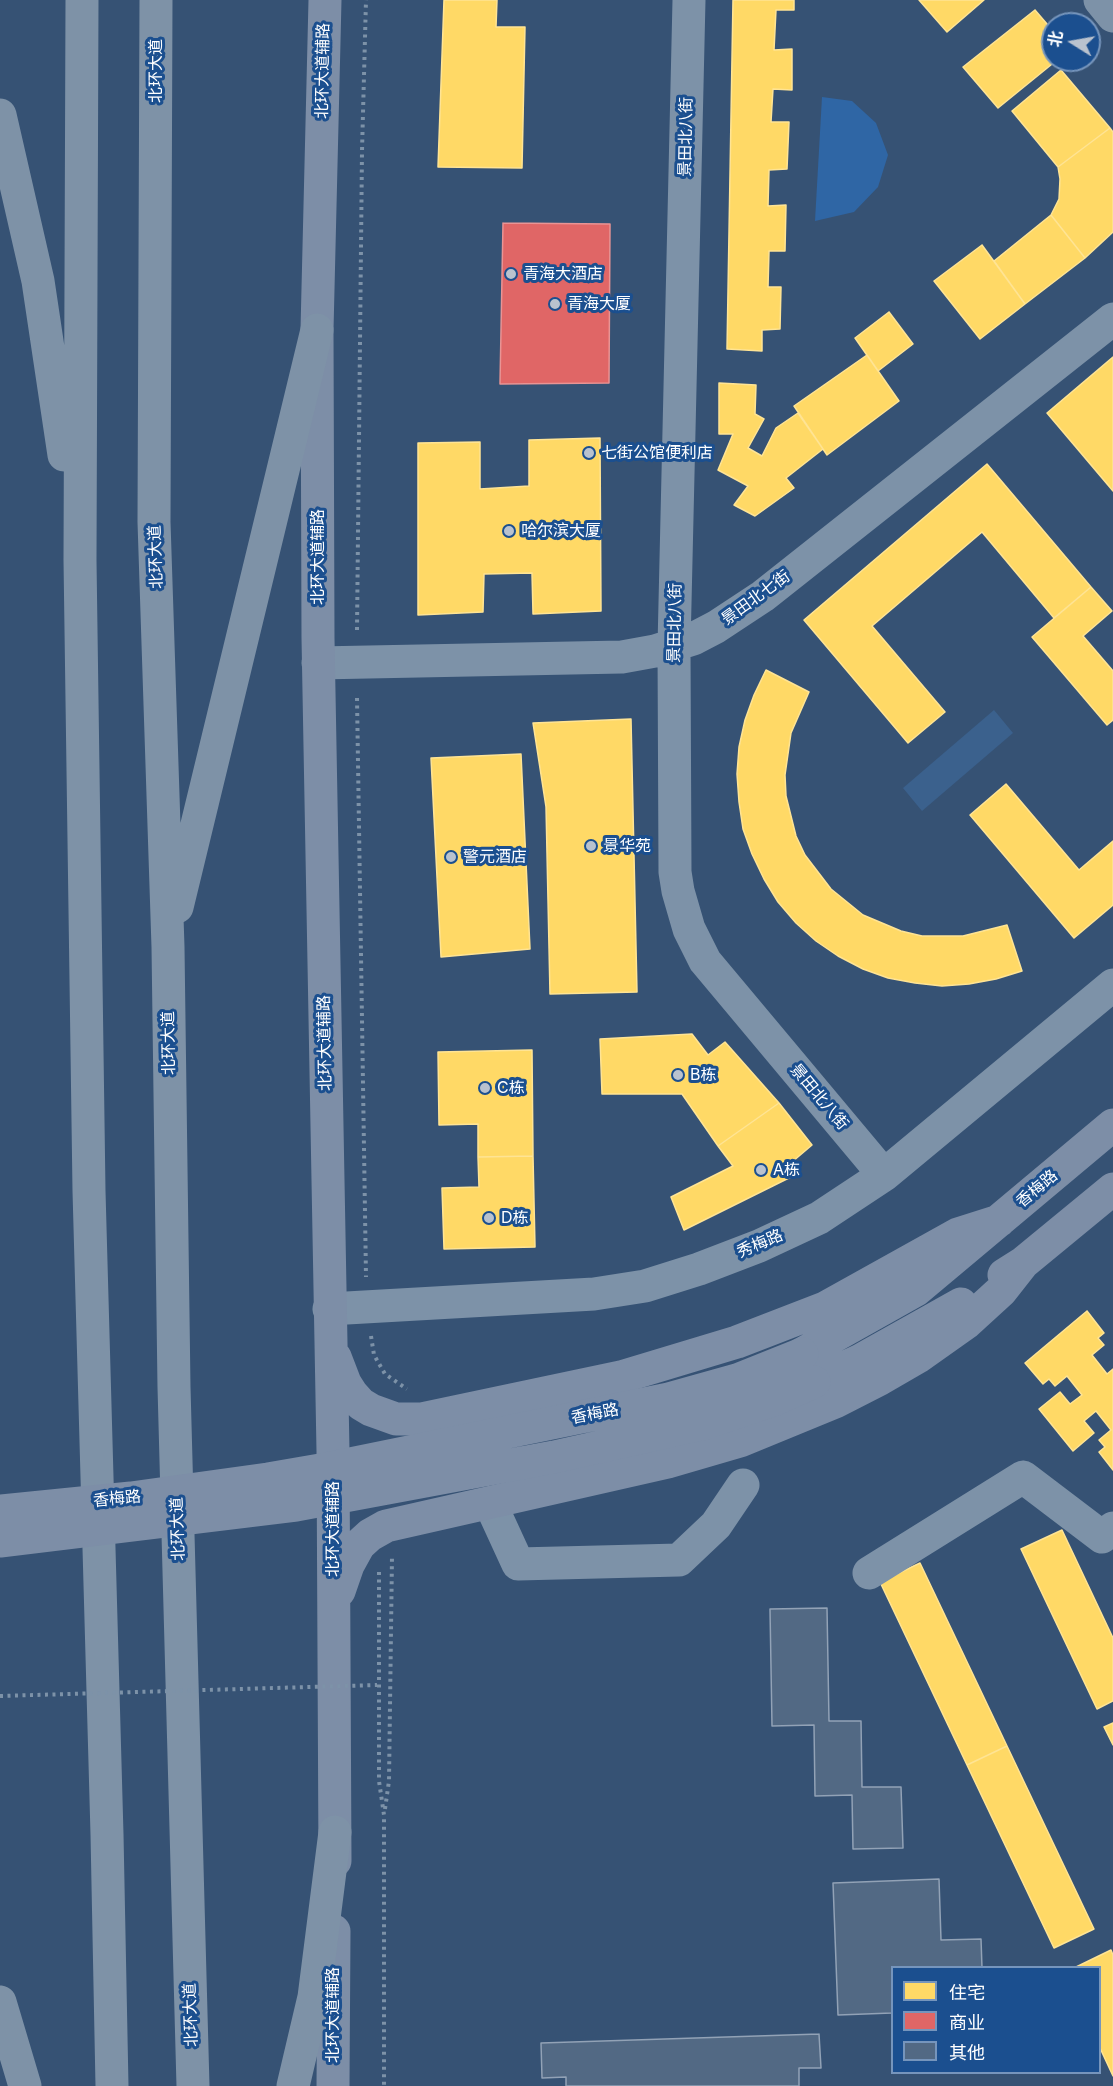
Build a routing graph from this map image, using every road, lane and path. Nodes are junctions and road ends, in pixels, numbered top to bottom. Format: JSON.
{"nodes":[{"id":1,"x":82,"y":0,"type":"edge"},
{"id":2,"x":156,"y":0,"type":"edge"},
{"id":3,"x":325,"y":0,"type":"edge"},
{"id":4,"x":366,"y":0,"type":"edge"},
{"id":5,"x":689,"y":0,"type":"edge"},
{"id":6,"x":1100,"y":0,"type":"edge"},
{"id":7,"x":1113,"y":16,"type":"edge"},
{"id":8,"x":0,"y":115,"type":"edge"},
{"id":9,"x":1113,"y":319,"type":"edge"},
{"id":10,"x":317,"y":330,"type":"junction"},
{"id":11,"x":80,"y":560,"type":"junction"},
{"id":12,"x":357,"y":630,"type":"dead end"},
{"id":13,"x":674,"y":646,"type":"junction"},
{"id":14,"x":318,"y":663,"type":"junction"},
{"id":15,"x":357,"y":698,"type":"dead end"},
{"id":16,"x":168,"y":947,"type":"junction"},
{"id":17,"x":1113,"y":985,"type":"edge"},
{"id":18,"x":1113,"y":1125,"type":"edge"},
{"id":19,"x":884,"y":1175,"type":"junction"},
{"id":20,"x":1113,"y":1189,"type":"edge"},
{"id":21,"x":999,"y":1221,"type":"junction"},
{"id":22,"x":1023,"y":1263,"type":"junction"},
{"id":23,"x":366,"y":1279,"type":"dead end"},
{"id":24,"x":329,"y":1322,"type":"junction"},
{"id":25,"x":369,"y":1329,"type":"dead end"},
{"id":26,"x":808,"y":1368,"type":"junction"},
{"id":27,"x":417,"y":1405,"type":"junction"},
{"id":28,"x":743,"y":1485,"type":"dead end"},
{"id":29,"x":490,"y":1503,"type":"junction"},
{"id":30,"x":0,"y":1511,"type":"edge"},
{"id":31,"x":445,"y":1513,"type":"junction"},
{"id":32,"x":0,"y":1541,"type":"edge"},
{"id":33,"x":1109,"y":1542,"type":"edge"},
{"id":34,"x":392,"y":1549,"type":"dead end"},
{"id":35,"x":379,"y":1562,"type":"dead end"},
{"id":36,"x":869,"y":1573,"type":"dead end"},
{"id":37,"x":333,"y":1617,"type":"junction"},
{"id":38,"x":377,"y":1685,"type":"junction"},
{"id":39,"x":0,"y":1696,"type":"edge"},
{"id":40,"x":384,"y":1815,"type":"junction"},
{"id":41,"x":335,"y":1832,"type":"junction"},
{"id":42,"x":0,"y":2002,"type":"edge"},
{"id":43,"x":25,"y":2086,"type":"edge"},
{"id":44,"x":112,"y":2086,"type":"edge"},
{"id":45,"x":193,"y":2086,"type":"edge"},
{"id":46,"x":293,"y":2086,"type":"edge"},
{"id":47,"x":333,"y":2086,"type":"edge"},
{"id":48,"x":384,"y":2086,"type":"edge"}],
"edges":[{"from":1,"to":11,"type":"highway"},
{"from":2,"to":16,"type":"highway","name":"北环大道"},
{"from":3,"to":10,"type":"main road","name":"北环大道辅路"},
{"from":4,"to":12,"type":"path"},
{"from":5,"to":13,"type":"street","name":"景田北八街"},
{"from":6,"to":7,"type":"street"},
{"from":8,"to":11,"type":"highway"},
{"from":9,"to":13,"type":"street","name":"景田北七街"},
{"from":10,"to":14,"type":"main road","name":"北环大道辅路"},
{"from":10,"to":16,"type":"highway"},
{"from":11,"to":44,"type":"highway"},
{"from":13,"to":14,"type":"street","name":"景田北七街"},
{"from":13,"to":19,"type":"street","name":"景田北八街"},
{"from":14,"to":24,"type":"main road","name":"北环大道辅路"},
{"from":15,"to":23,"type":"path"},
{"from":16,"to":45,"type":"highway","name":"北环大道"},
{"from":17,"to":19,"type":"street","name":"秀梅路"},
{"from":18,"to":21,"type":"main road","name":"香梅路"},
{"from":19,"to":24,"type":"street","name":"秀梅路"},
{"from":20,"to":22,"type":"main road","name":"香梅路"},
{"from":21,"to":26,"type":"main road","name":"香梅路"},
{"from":21,"to":27,"type":"main road"},
{"from":22,"to":26,"type":"main road","name":"香梅路"},
{"from":22,"to":29,"type":"main road"},
{"from":24,"to":27,"type":"main road"},
{"from":24,"to":37,"type":"main road","name":"北环大道辅路"},
{"from":25,"to":27,"type":"path"},
{"from":26,"to":30,"type":"main road","name":"香梅路","bridge":true},
{"from":26,"to":32,"type":"main road","name":"香梅路","bridge":true},
{"from":27,"to":31,"type":"main road"},
{"from":28,"to":29,"type":"street"},
{"from":29,"to":31,"type":"main road"},
{"from":31,"to":37,"type":"main road"},
{"from":33,"to":36,"type":"street"},
{"from":34,"to":40,"type":"path"},
{"from":35,"to":38,"type":"path"},
{"from":37,"to":41,"type":"main road","name":"北环大道辅路"},
{"from":38,"to":39,"type":"path","bridge":true},
{"from":38,"to":40,"type":"path"},
{"from":40,"to":48,"type":"path"},
{"from":41,"to":46,"type":"highway"},
{"from":41,"to":47,"type":"main road","name":"北环大道辅路"},
{"from":42,"to":43,"type":"highway"}]}
